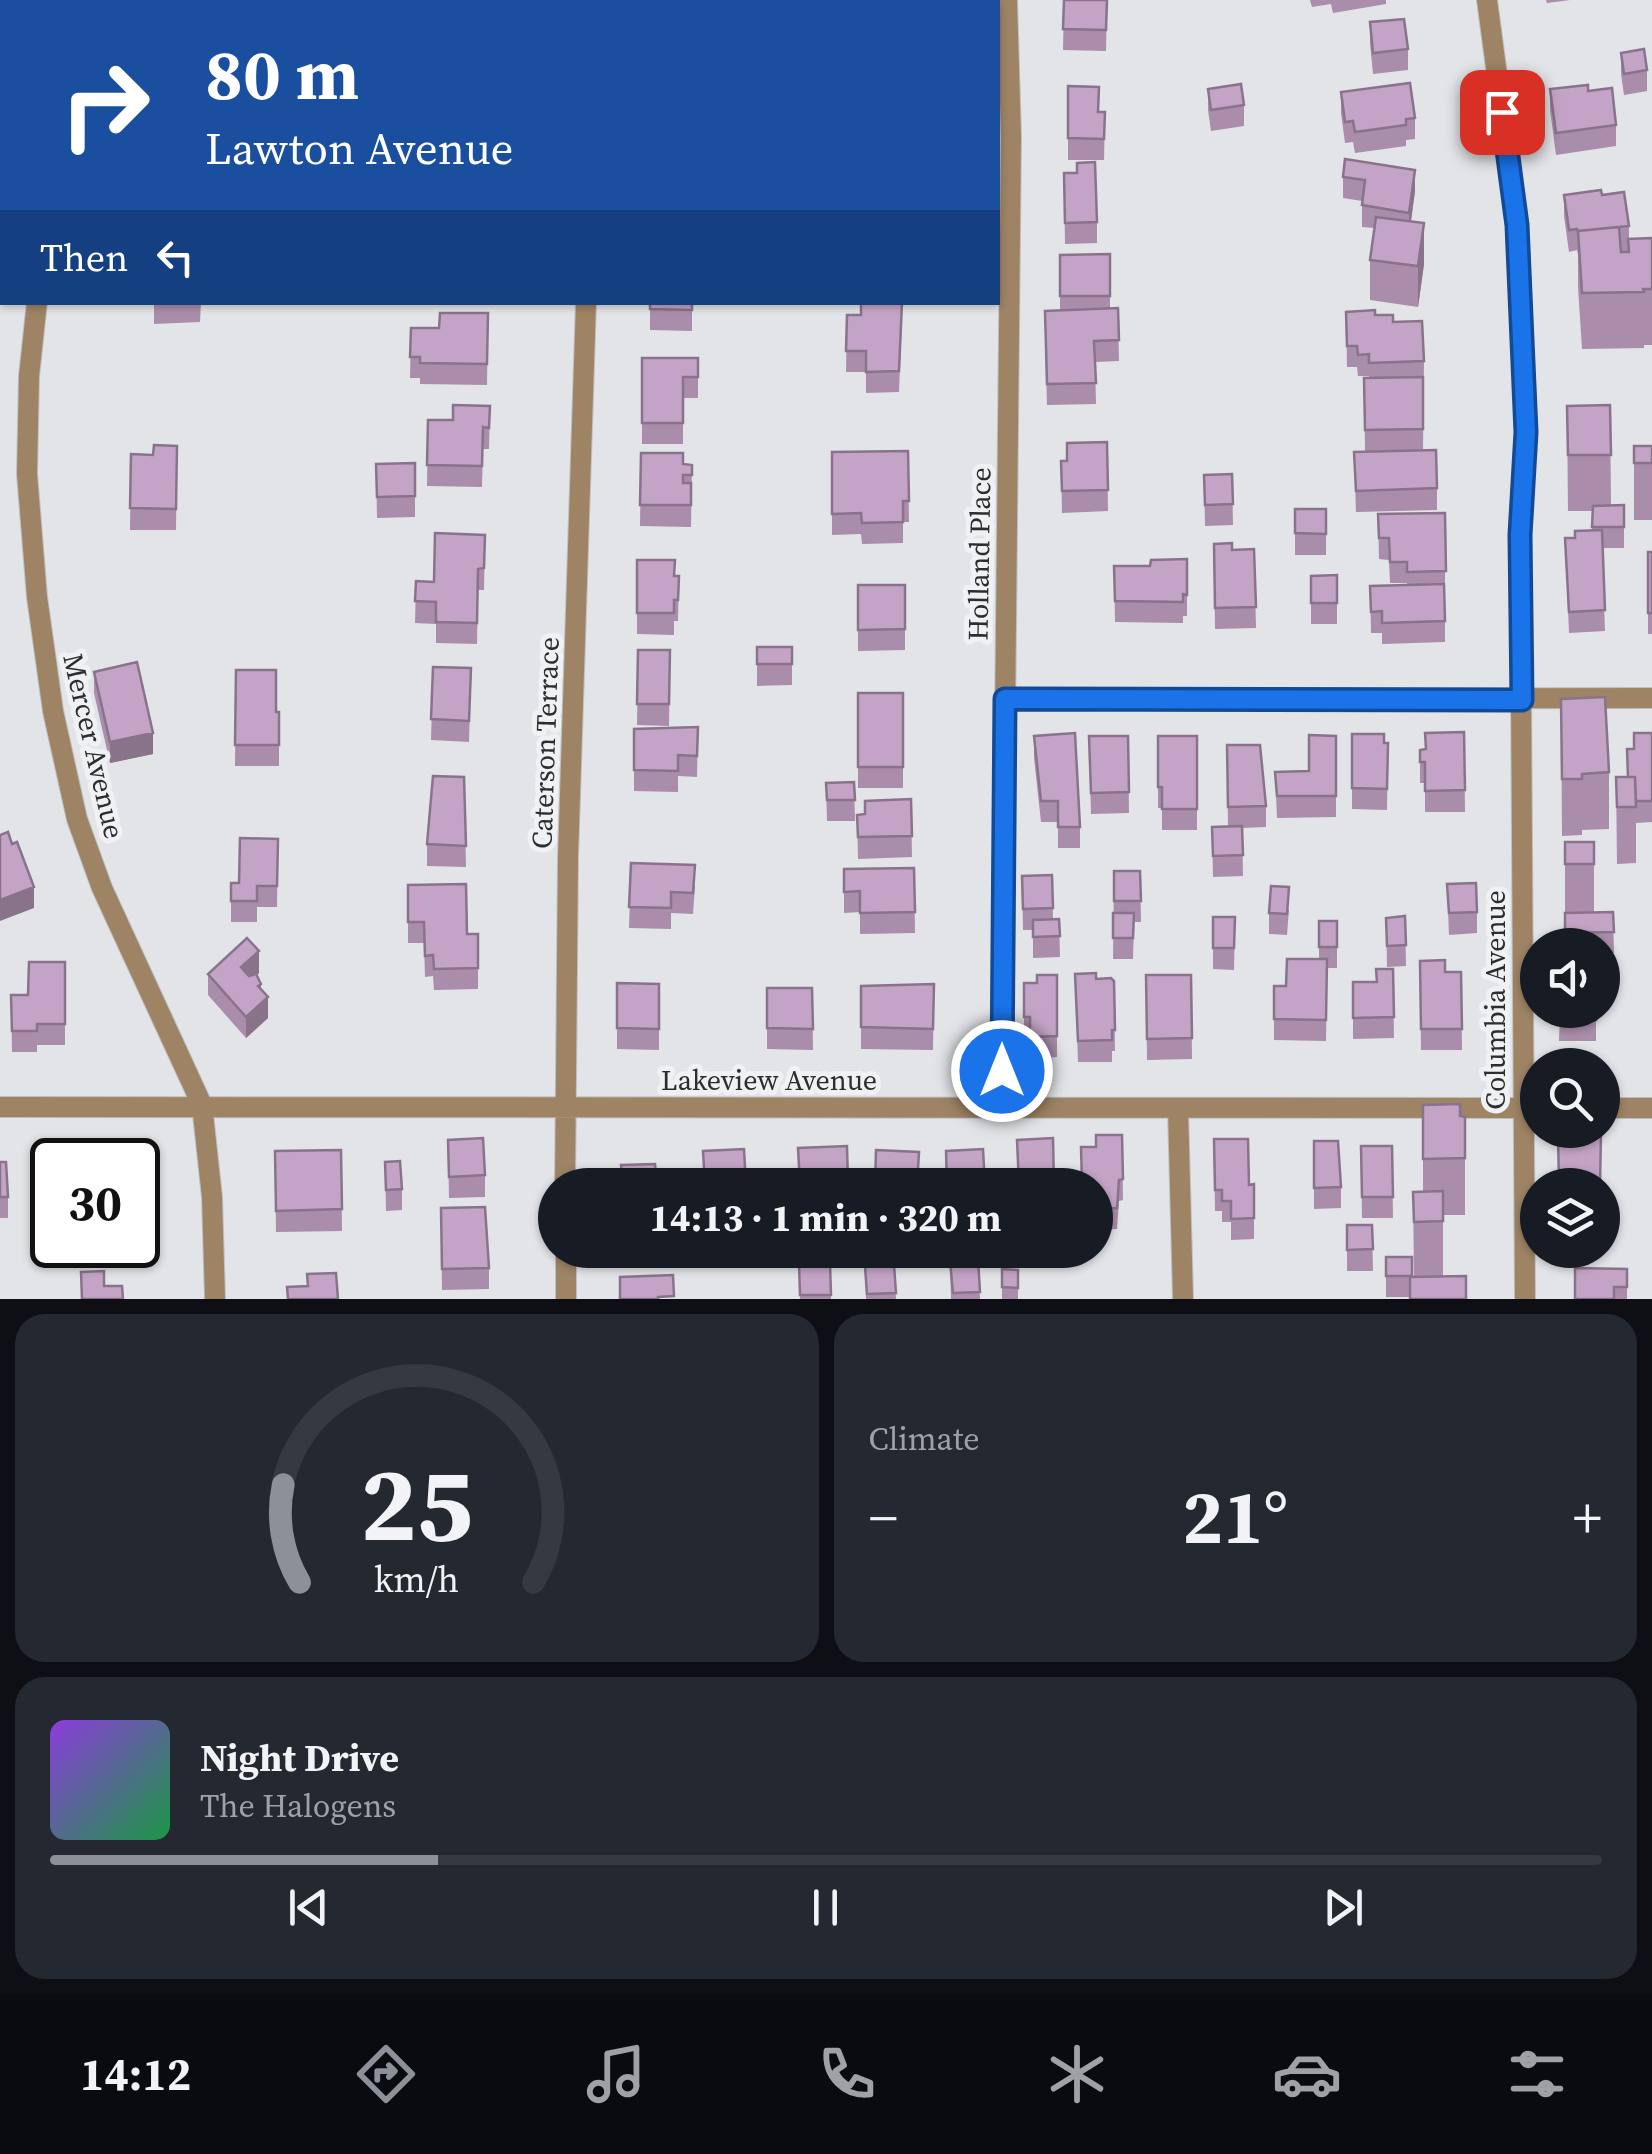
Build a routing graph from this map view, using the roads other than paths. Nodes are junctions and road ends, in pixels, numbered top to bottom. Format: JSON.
{"nodes":[{"id":1,"x":1008,"y":0,"type":"edge"},
{"id":2,"x":1487,"y":0,"type":"edge"},
{"id":3,"x":38,"y":305,"type":"edge"},
{"id":4,"x":586,"y":305,"type":"edge"},
{"id":5,"x":1652,"y":698,"type":"edge"},
{"id":6,"x":1005,"y":699,"type":"junction"},
{"id":7,"x":1522,"y":700,"type":"junction"},
{"id":8,"x":1529,"y":1048,"type":"edge"},
{"id":9,"x":202,"y":1105,"type":"junction"},
{"id":10,"x":0,"y":1107,"type":"edge"},
{"id":11,"x":564,"y":1108,"type":"junction"},
{"id":12,"x":1001,"y":1108,"type":"junction"},
{"id":13,"x":1520,"y":1108,"type":"edge"},
{"id":14,"x":1620,"y":1108,"type":"edge"},
{"id":15,"x":1652,"y":1108,"type":"edge"},
{"id":16,"x":1178,"y":1110,"type":"junction"},
{"id":17,"x":1529,"y":1148,"type":"edge"},
{"id":18,"x":565,"y":1168,"type":"edge"},
{"id":19,"x":566,"y":1268,"type":"edge"},
{"id":20,"x":214,"y":1299,"type":"edge"},
{"id":21,"x":566,"y":1299,"type":"edge"},
{"id":22,"x":1182,"y":1299,"type":"edge"},
{"id":23,"x":1525,"y":1299,"type":"edge"}],
"edges":[{"from":1,"to":6,"type":"street","name":"Holland Place"},
{"from":2,"to":7,"type":"street","name":"Columbia Avenue"},
{"from":3,"to":9,"type":"street","name":"Mercer Avenue"},
{"from":4,"to":11,"type":"street","name":"Caterson Terrace"},
{"from":5,"to":7,"type":"street"},
{"from":6,"to":7,"type":"street"},
{"from":6,"to":12,"type":"street","name":"Holland Place"},
{"from":7,"to":8,"type":"street","name":"Columbia Avenue"},
{"from":9,"to":10,"type":"street","name":"Lakeview Avenue"},
{"from":9,"to":11,"type":"street","name":"Lakeview Avenue"},
{"from":9,"to":20,"type":"street","name":"Mercer Avenue"},
{"from":11,"to":12,"type":"street","name":"Lakeview Avenue"},
{"from":11,"to":18,"type":"street","name":"Caterson Terrace"},
{"from":12,"to":16,"type":"street","name":"Lakeview Avenue"},
{"from":13,"to":16,"type":"street","name":"Lakeview Avenue"},
{"from":14,"to":15,"type":"street"},
{"from":16,"to":22,"type":"street"},
{"from":17,"to":23,"type":"street","name":"Columbia Avenue"},
{"from":19,"to":21,"type":"street"}]}
